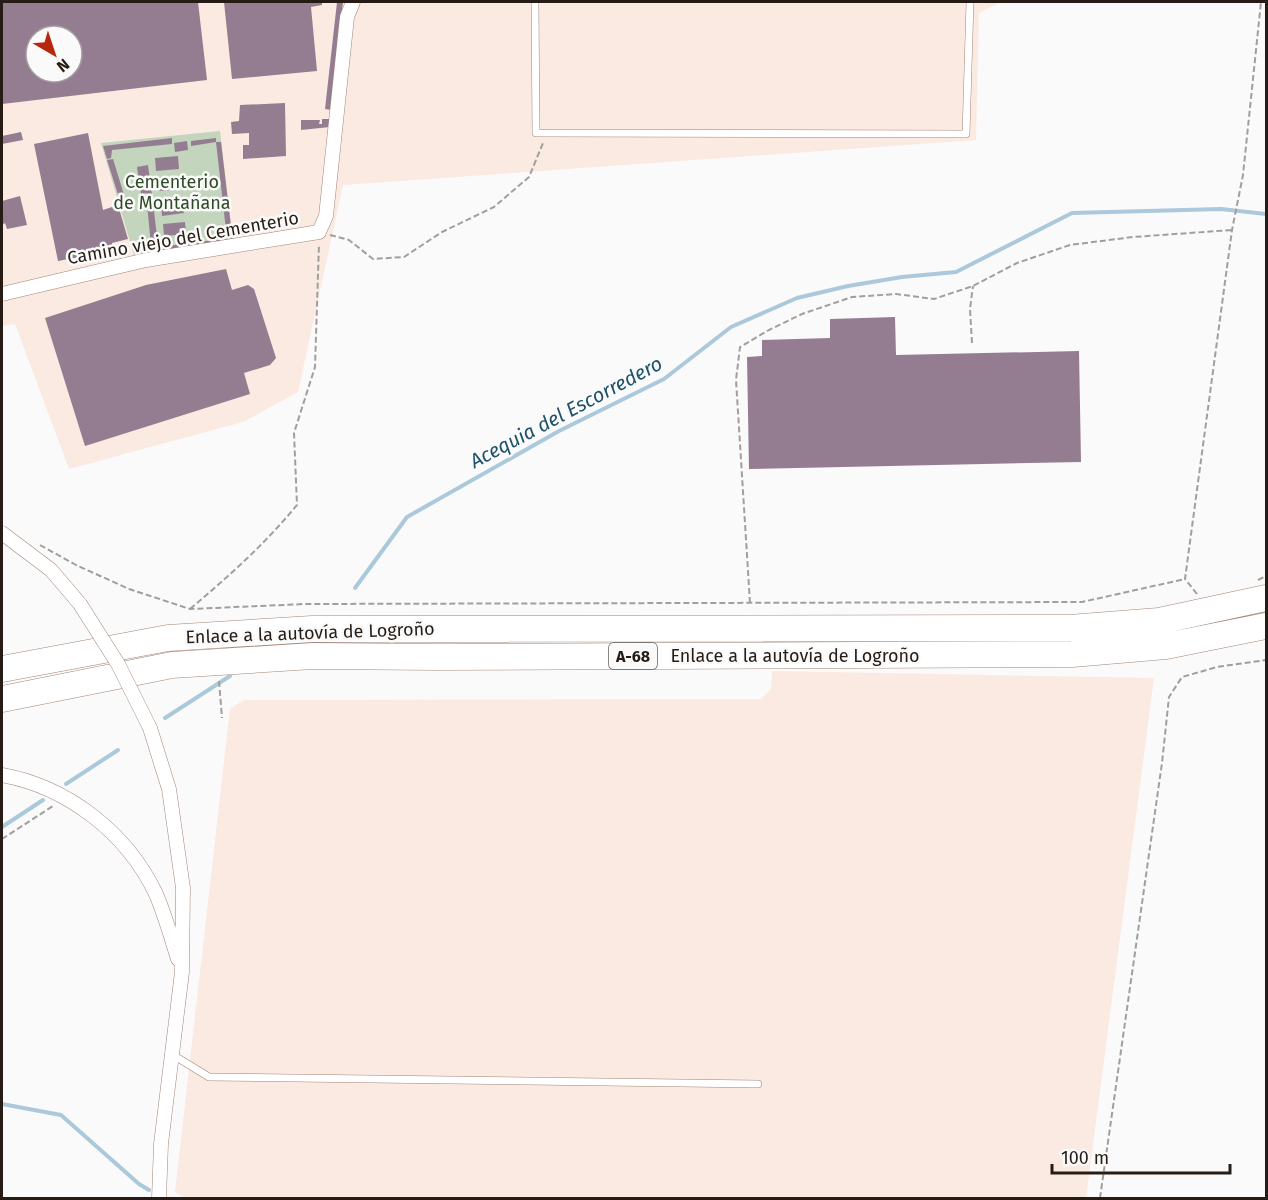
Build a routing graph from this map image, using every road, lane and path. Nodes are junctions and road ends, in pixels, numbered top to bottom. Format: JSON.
{"nodes":[{"id":1,"x":353,"y":2,"type":"edge"},
{"id":2,"x":535,"y":2,"type":"edge"},
{"id":3,"x":970,"y":2,"type":"edge"},
{"id":4,"x":1261,"y":2,"type":"edge"},
{"id":5,"x":547,"y":133,"type":"junction"},
{"id":6,"x":1232,"y":230,"type":"junction"},
{"id":7,"x":319,"y":232,"type":"junction"},
{"id":8,"x":973,"y":285,"type":"junction"},
{"id":9,"x":2,"y":294,"type":"edge"},
{"id":10,"x":972,"y":343,"type":"dead end"},
{"id":11,"x":5,"y":535,"type":"edge"},
{"id":12,"x":36,"y":544,"type":"dead end"},
{"id":13,"x":1266,"y":576,"type":"edge"},
{"id":14,"x":1185,"y":579,"type":"junction"},
{"id":15,"x":1261,"y":590,"type":"edge"},
{"id":16,"x":1197,"y":594,"type":"dead end"},
{"id":17,"x":750,"y":603,"type":"junction"},
{"id":18,"x":190,"y":609,"type":"junction"},
{"id":19,"x":1266,"y":626,"type":"edge"},
{"id":20,"x":376,"y":643,"type":"junction"},
{"id":21,"x":1266,"y":660,"type":"edge"},
{"id":22,"x":2,"y":669,"type":"edge"},
{"id":23,"x":219,"y":678,"type":"dead end"},
{"id":24,"x":2,"y":699,"type":"edge"},
{"id":25,"x":222,"y":718,"type":"dead end"},
{"id":26,"x":2,"y":775,"type":"edge"},
{"id":27,"x":65,"y":797,"type":"junction"},
{"id":28,"x":2,"y":839,"type":"edge"},
{"id":29,"x":182,"y":972,"type":"junction"},
{"id":30,"x":173,"y":1055,"type":"junction"},
{"id":31,"x":758,"y":1084,"type":"dead end"},
{"id":32,"x":159,"y":1198,"type":"edge"},
{"id":33,"x":1100,"y":1198,"type":"edge"}],
"edges":[{"from":1,"to":7,"type":"street","name":"Camino viejo del Cementerio"},
{"from":2,"to":5,"type":"lane"},
{"from":3,"to":5,"type":"lane"},
{"from":4,"to":6,"type":"path"},
{"from":5,"to":7,"type":"path"},
{"from":6,"to":8,"type":"path"},
{"from":6,"to":14,"type":"path"},
{"from":7,"to":9,"type":"street","name":"Camino viejo del Cementerio"},
{"from":7,"to":18,"type":"path"},
{"from":8,"to":10,"type":"path"},
{"from":8,"to":17,"type":"path"},
{"from":11,"to":29,"type":"street","bridge":true},
{"from":12,"to":18,"type":"path"},
{"from":13,"to":15,"type":"path"},
{"from":14,"to":16,"type":"path"},
{"from":14,"to":17,"type":"path"},
{"from":15,"to":20,"type":"highway","name":"Enlace a la autovía de Logroño","number":"A-68"},
{"from":17,"to":18,"type":"path"},
{"from":19,"to":20,"type":"highway","name":"Enlace a la autovía de Logroño","number":"A-68"},
{"from":20,"to":22,"type":"highway","name":"Enlace a la autovía de Logroño","number":"A-68"},
{"from":20,"to":24,"type":"highway","name":"Enlace a la autovía de Logroño","number":"A-68"},
{"from":21,"to":33,"type":"path"},
{"from":23,"to":25,"type":"path"},
{"from":26,"to":27,"type":"street"},
{"from":27,"to":28,"type":"path"},
{"from":27,"to":29,"type":"street"},
{"from":29,"to":30,"type":"street"},
{"from":30,"to":31,"type":"lane"},
{"from":30,"to":32,"type":"street"}]}
